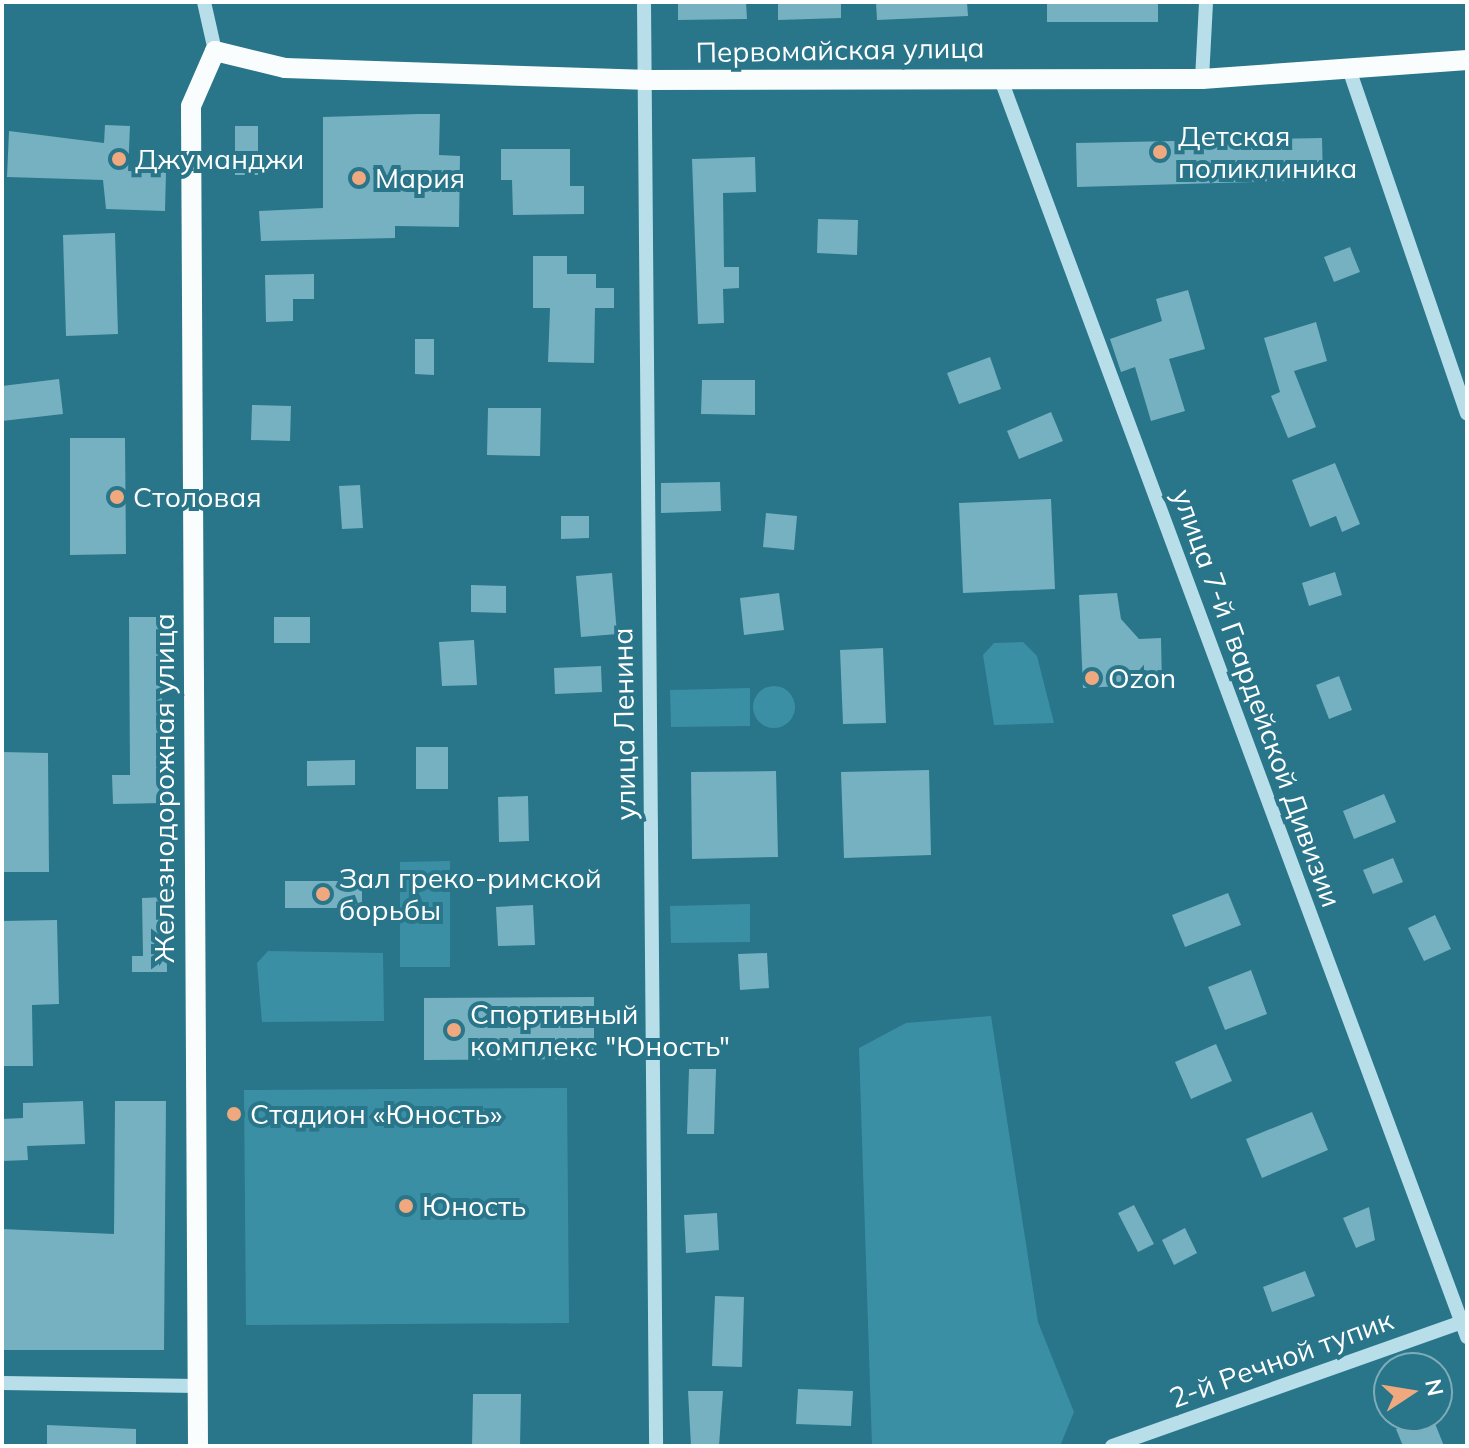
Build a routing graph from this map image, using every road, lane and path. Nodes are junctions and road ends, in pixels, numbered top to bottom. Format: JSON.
{"nodes":[{"id":1,"x":204,"y":2,"type":"edge"},
{"id":2,"x":644,"y":2,"type":"edge"},
{"id":3,"x":1206,"y":2,"type":"edge"},
{"id":4,"x":215,"y":51,"type":"junction"},
{"id":5,"x":1467,"y":60,"type":"edge"},
{"id":6,"x":1349,"y":69,"type":"junction"},
{"id":7,"x":1000,"y":77,"type":"junction"},
{"id":8,"x":1202,"y":79,"type":"junction"},
{"id":9,"x":642,"y":80,"type":"junction"},
{"id":10,"x":1467,"y":413,"type":"edge"},
{"id":11,"x":1464,"y":1321,"type":"edge"},
{"id":12,"x":1467,"y":1337,"type":"edge"},
{"id":13,"x":2,"y":1383,"type":"edge"},
{"id":14,"x":197,"y":1386,"type":"junction"},
{"id":15,"x":198,"y":1446,"type":"edge"},
{"id":16,"x":656,"y":1446,"type":"edge"},
{"id":17,"x":1112,"y":1446,"type":"edge"}],
"edges":[{"from":1,"to":4,"type":"street"},
{"from":2,"to":9,"type":"street","name":"улица Ленина"},
{"from":3,"to":8,"type":"street"},
{"from":4,"to":9,"type":"main road","name":"Первомайская улица"},
{"from":4,"to":14,"type":"main road","name":"Железнодорожная улица"},
{"from":5,"to":6,"type":"main road","name":"Первомайская улица"},
{"from":6,"to":8,"type":"main road","name":"Первомайская улица"},
{"from":6,"to":10,"type":"street"},
{"from":7,"to":8,"type":"main road","name":"Первомайская улица"},
{"from":7,"to":9,"type":"main road","name":"Первомайская улица"},
{"from":7,"to":11,"type":"street","name":"улица 7-й Гвардейской Дивизии"},
{"from":9,"to":16,"type":"street","name":"улица Ленина"},
{"from":11,"to":12,"type":"street","name":"улица 7-й Гвардейской Дивизии"},
{"from":11,"to":17,"type":"street","name":"2-й Речной тупик"},
{"from":13,"to":14,"type":"street"},
{"from":14,"to":15,"type":"main road","name":"Железнодорожная улица"}]}
